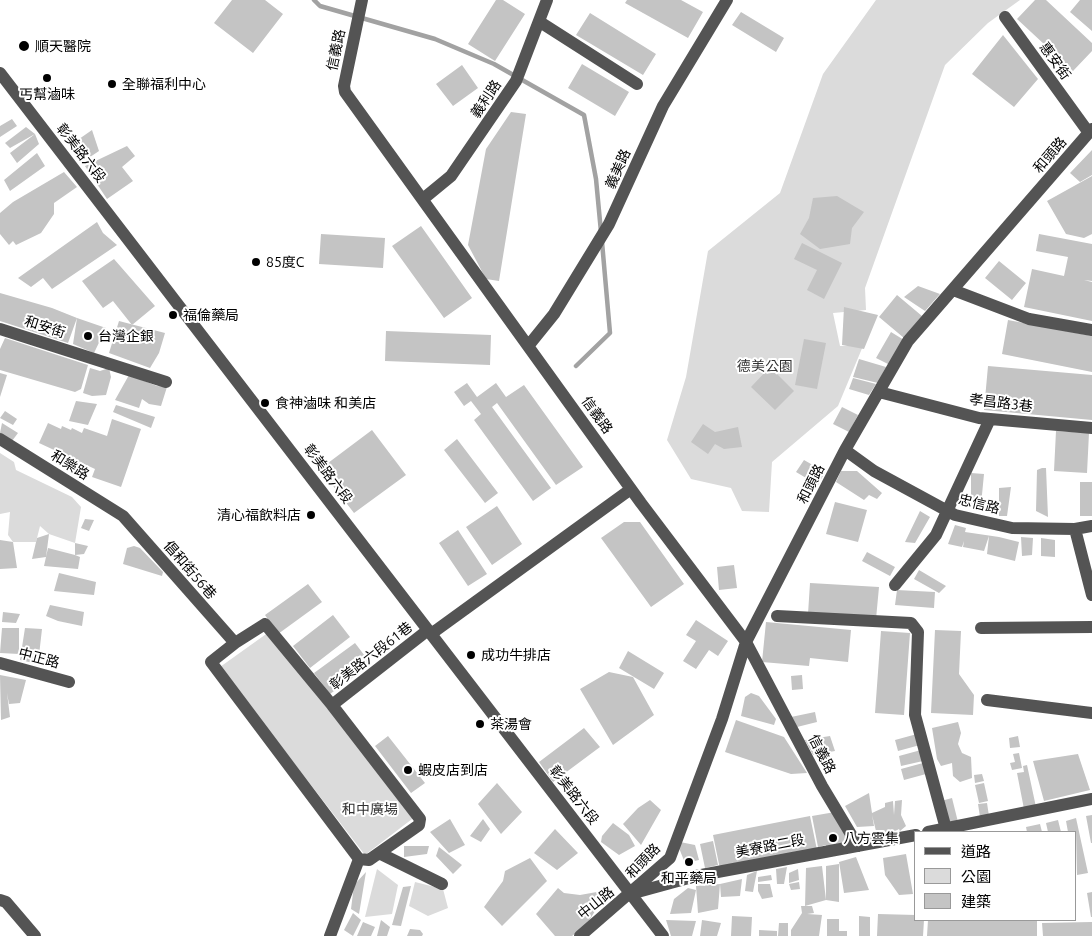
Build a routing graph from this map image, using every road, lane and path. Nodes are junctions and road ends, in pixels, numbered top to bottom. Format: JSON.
{"nodes":[{"id":1,"x":362,"y":0,"type":"edge"},
{"id":2,"x":546,"y":0,"type":"edge"},
{"id":3,"x":727,"y":0,"type":"edge"},
{"id":4,"x":1005,"y":17,"type":"dead end"},
{"id":5,"x":540,"y":22,"type":"junction"},
{"id":6,"x":0,"y":72,"type":"edge"},
{"id":7,"x":637,"y":84,"type":"dead end"},
{"id":8,"x":1087,"y":129,"type":"edge"},
{"id":9,"x":423,"y":199,"type":"junction"},
{"id":10,"x":952,"y":290,"type":"junction"},
{"id":11,"x":0,"y":328,"type":"edge"},
{"id":12,"x":1092,"y":330,"type":"edge"},
{"id":13,"x":529,"y":345,"type":"junction"},
{"id":14,"x":166,"y":382,"type":"dead end"},
{"id":15,"x":879,"y":392,"type":"junction"},
{"id":16,"x":990,"y":419,"type":"junction"},
{"id":17,"x":1092,"y":428,"type":"edge"},
{"id":18,"x":0,"y":439,"type":"edge"},
{"id":19,"x":845,"y":450,"type":"junction"},
{"id":20,"x":631,"y":489,"type":"junction"},
{"id":21,"x":947,"y":511,"type":"junction"},
{"id":22,"x":123,"y":516,"type":"joint"},
{"id":23,"x":1092,"y":526,"type":"edge"},
{"id":24,"x":1075,"y":529,"type":"junction"},
{"id":25,"x":895,"y":585,"type":"dead end"},
{"id":26,"x":1092,"y":595,"type":"edge"},
{"id":27,"x":777,"y":616,"type":"dead end"},
{"id":28,"x":1092,"y":627,"type":"edge"},
{"id":29,"x":982,"y":628,"type":"dead end"},
{"id":30,"x":429,"y":632,"type":"junction"},
{"id":31,"x":746,"y":642,"type":"junction"},
{"id":32,"x":235,"y":643,"type":"junction"},
{"id":33,"x":0,"y":663,"type":"edge"},
{"id":34,"x":69,"y":682,"type":"dead end"},
{"id":35,"x":987,"y":700,"type":"dead end"},
{"id":36,"x":332,"y":705,"type":"junction"},
{"id":37,"x":1092,"y":713,"type":"edge"},
{"id":38,"x":1092,"y":799,"type":"edge"},
{"id":39,"x":946,"y":829,"type":"junction"},
{"id":40,"x":934,"y":831,"type":"edge"},
{"id":41,"x":914,"y":835,"type":"edge"},
{"id":42,"x":858,"y":846,"type":"junction"},
{"id":43,"x":379,"y":853,"type":"junction"},
{"id":44,"x":359,"y":859,"type":"junction"},
{"id":45,"x":442,"y":884,"type":"dead end"},
{"id":46,"x":632,"y":894,"type":"junction"},
{"id":47,"x":0,"y":900,"type":"edge"},
{"id":48,"x":35,"y":936,"type":"edge"},
{"id":49,"x":330,"y":936,"type":"edge"},
{"id":50,"x":580,"y":936,"type":"edge"},
{"id":51,"x":663,"y":936,"type":"edge"}],
"edges":[{"from":1,"to":9,"type":"street","name":"信義路"},
{"from":2,"to":5,"type":"street","name":"義利路"},
{"from":3,"to":13,"type":"street","name":"義美路"},
{"from":4,"to":8,"type":"street","name":"惠安街"},
{"from":5,"to":7,"type":"street"},
{"from":5,"to":9,"type":"street","name":"義利路"},
{"from":6,"to":30,"type":"street","name":"彰美路六段"},
{"from":8,"to":10,"type":"street","name":"和頭路"},
{"from":9,"to":13,"type":"street","name":"信義路"},
{"from":10,"to":12,"type":"street"},
{"from":10,"to":15,"type":"street","name":"和頭路"},
{"from":11,"to":14,"type":"street","name":"和安街"},
{"from":13,"to":20,"type":"street","name":"信義路"},
{"from":15,"to":16,"type":"street","name":"孝昌路3巷"},
{"from":15,"to":19,"type":"street","name":"和頭路"},
{"from":16,"to":17,"type":"street","name":"孝昌路3巷"},
{"from":16,"to":21,"type":"street"},
{"from":18,"to":22,"type":"street","name":"和樂路"},
{"from":19,"to":21,"type":"street","name":"忠信路"},
{"from":19,"to":31,"type":"street","name":"和頭路"},
{"from":20,"to":30,"type":"street","name":"彰美路六段61巷"},
{"from":20,"to":31,"type":"street","name":"信義路"},
{"from":21,"to":24,"type":"street","name":"忠信路"},
{"from":21,"to":25,"type":"street"},
{"from":22,"to":32,"type":"street","name":"倡和街56巷"},
{"from":23,"to":24,"type":"street","name":"忠信路"},
{"from":24,"to":26,"type":"street"},
{"from":27,"to":39,"type":"street"},
{"from":28,"to":29,"type":"street"},
{"from":30,"to":36,"type":"street","name":"彰美路六段61巷"},
{"from":30,"to":46,"type":"street","name":"彰美路六段"},
{"from":31,"to":42,"type":"street","name":"信義路"},
{"from":31,"to":46,"type":"street","name":"和頭路"},
{"from":32,"to":36,"type":"street"},
{"from":32,"to":44,"type":"street"},
{"from":33,"to":34,"type":"street","name":"中正路"},
{"from":35,"to":37,"type":"street"},
{"from":36,"to":43,"type":"street"},
{"from":38,"to":39,"type":"street"},
{"from":39,"to":40,"type":"street"},
{"from":41,"to":42,"type":"street","name":"美寮路二段"},
{"from":42,"to":46,"type":"street","name":"美寮路二段"},
{"from":43,"to":44,"type":"street"},
{"from":43,"to":45,"type":"street"},
{"from":44,"to":49,"type":"street"},
{"from":46,"to":50,"type":"street","name":"中山路"},
{"from":46,"to":51,"type":"street","name":"彰美路六段"},
{"from":47,"to":48,"type":"street"}]}
